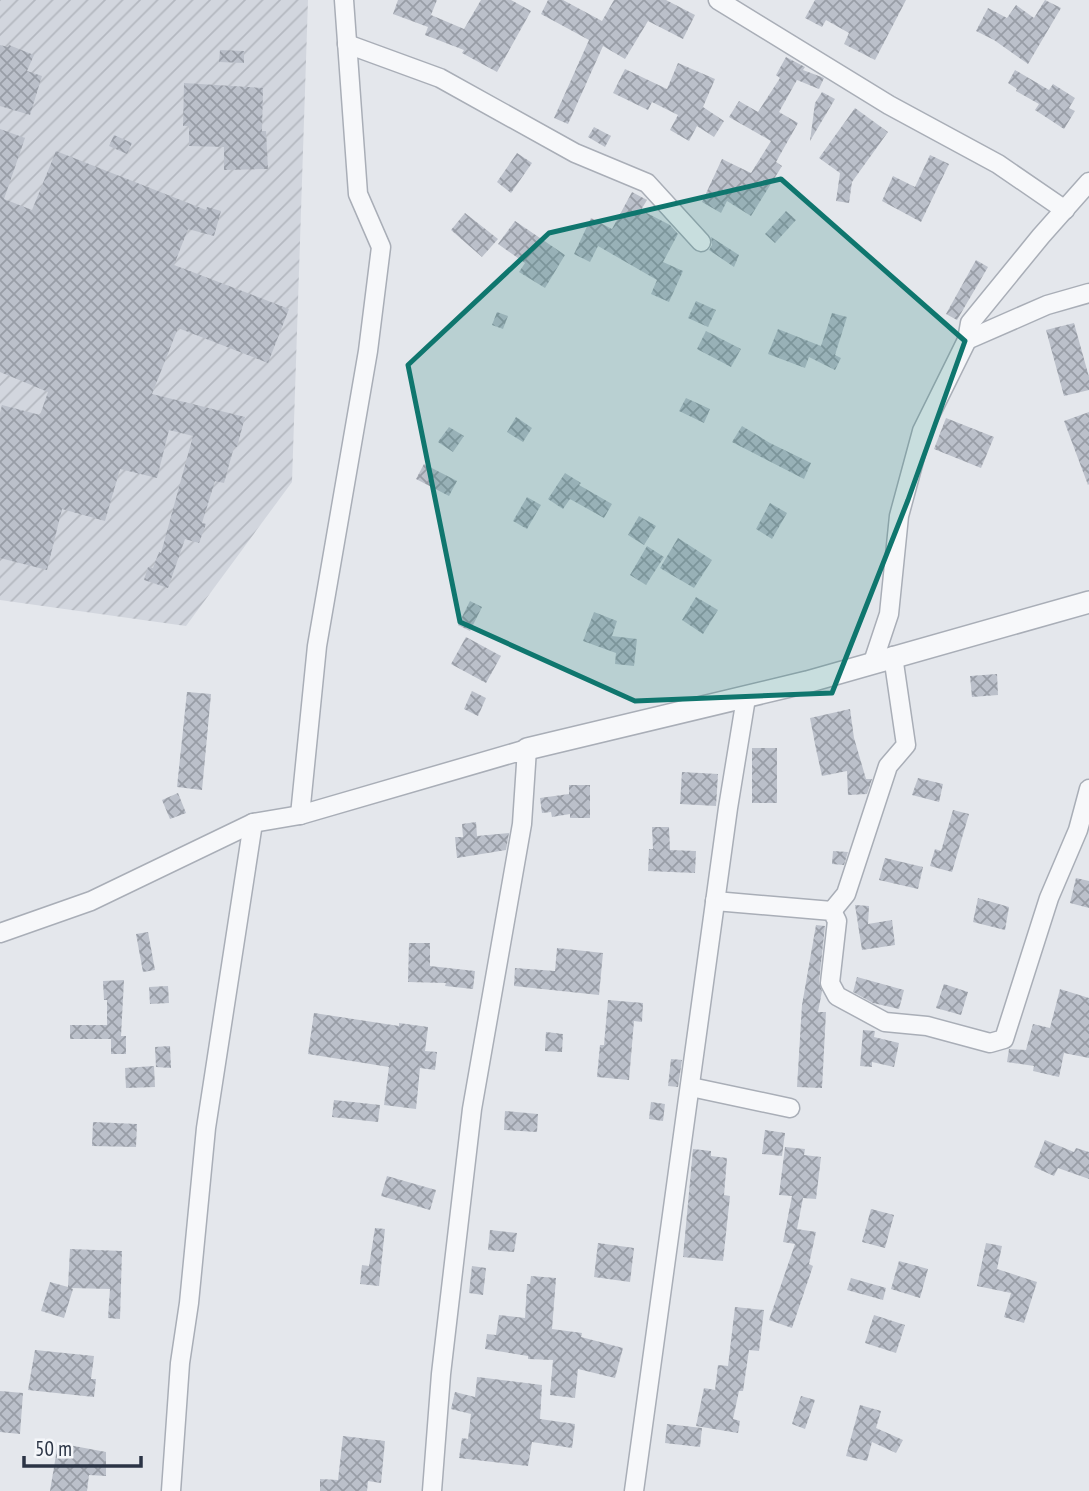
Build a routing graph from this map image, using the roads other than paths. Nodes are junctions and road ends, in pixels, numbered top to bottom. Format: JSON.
{"nodes":[{"id":1,"x":344,"y":0,"type":"edge"},
{"id":2,"x":718,"y":0,"type":"edge"},
{"id":3,"x":347,"y":44,"type":"junction"},
{"id":4,"x":1089,"y":182,"type":"edge"},
{"id":5,"x":1065,"y":210,"type":"junction"},
{"id":6,"x":701,"y":242,"type":"dead end"},
{"id":7,"x":1089,"y":293,"type":"edge"},
{"id":8,"x":967,"y":340,"type":"junction"},
{"id":9,"x":1089,"y":602,"type":"edge"},
{"id":10,"x":883,"y":659,"type":"junction"},
{"id":11,"x":746,"y":698,"type":"junction"},
{"id":12,"x":527,"y":749,"type":"junction"},
{"id":13,"x":1089,"y":789,"type":"edge"},
{"id":14,"x":300,"y":815,"type":"junction"},
{"id":15,"x":253,"y":823,"type":"junction"},
{"id":16,"x":715,"y":901,"type":"junction"},
{"id":17,"x":832,"y":911,"type":"junction"},
{"id":18,"x":0,"y":933,"type":"edge"},
{"id":19,"x":691,"y":1087,"type":"junction"},
{"id":20,"x":790,"y":1108,"type":"dead end"},
{"id":21,"x":171,"y":1491,"type":"edge"},
{"id":22,"x":432,"y":1491,"type":"edge"},
{"id":23,"x":634,"y":1491,"type":"edge"}],
"edges":[{"from":1,"to":3,"type":"street"},
{"from":2,"to":5,"type":"street"},
{"from":3,"to":6,"type":"street"},
{"from":3,"to":14,"type":"street"},
{"from":4,"to":5,"type":"street"},
{"from":5,"to":8,"type":"street"},
{"from":7,"to":8,"type":"street"},
{"from":8,"to":10,"type":"street"},
{"from":9,"to":10,"type":"street"},
{"from":10,"to":11,"type":"street"},
{"from":10,"to":17,"type":"street"},
{"from":11,"to":12,"type":"street"},
{"from":11,"to":16,"type":"street"},
{"from":12,"to":14,"type":"street"},
{"from":12,"to":22,"type":"street"},
{"from":13,"to":17,"type":"street"},
{"from":14,"to":15,"type":"street"},
{"from":15,"to":18,"type":"street"},
{"from":15,"to":21,"type":"street"},
{"from":16,"to":17,"type":"street"},
{"from":16,"to":19,"type":"street"},
{"from":19,"to":20,"type":"street"},
{"from":19,"to":23,"type":"street"}]}
